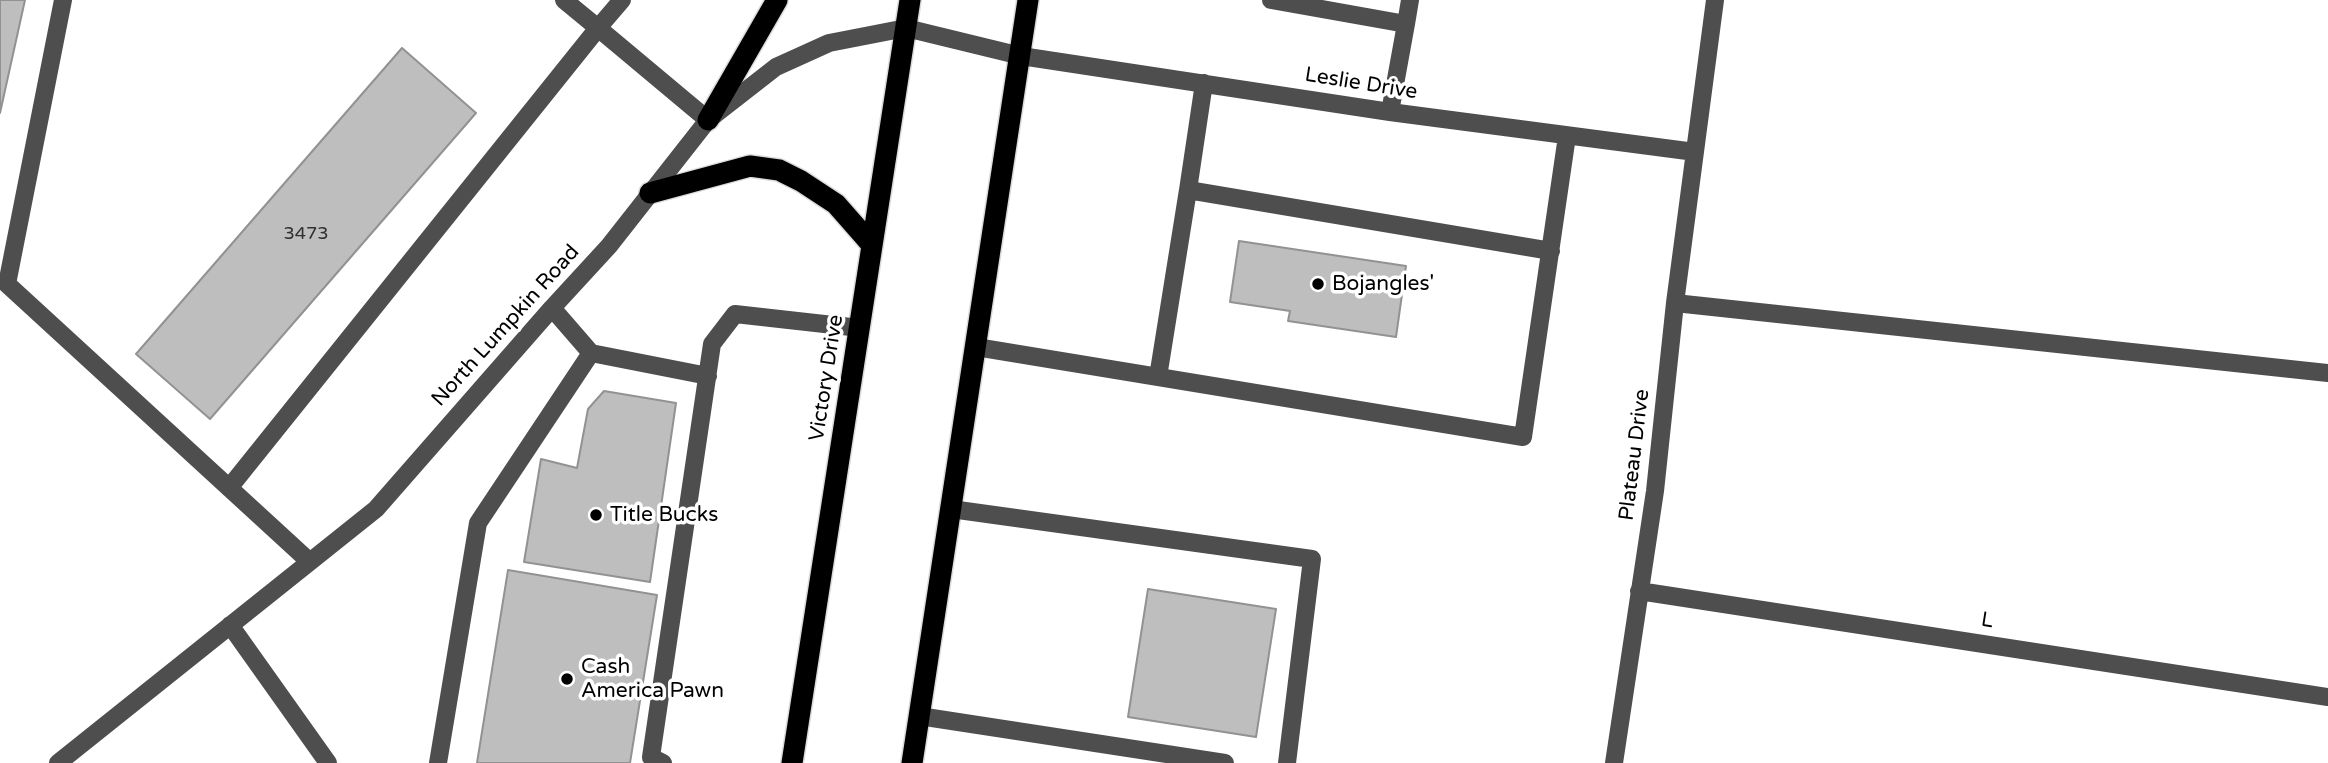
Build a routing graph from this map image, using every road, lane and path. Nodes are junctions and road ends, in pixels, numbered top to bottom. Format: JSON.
{"nodes":[{"id":1,"x":63,"y":0,"type":"edge"},
{"id":2,"x":564,"y":0,"type":"edge"},
{"id":3,"x":622,"y":0,"type":"edge"},
{"id":4,"x":777,"y":0,"type":"edge"},
{"id":5,"x":910,"y":0,"type":"edge"},
{"id":6,"x":1028,"y":0,"type":"edge"},
{"id":7,"x":1271,"y":0,"type":"edge"},
{"id":8,"x":1410,"y":0,"type":"edge"},
{"id":9,"x":1715,"y":0,"type":"edge"},
{"id":10,"x":1406,"y":24,"type":"junction"},
{"id":11,"x":598,"y":28,"type":"junction"},
{"id":12,"x":906,"y":28,"type":"junction"},
{"id":13,"x":1021,"y":56,"type":"junction"},
{"id":14,"x":1204,"y":83,"type":"junction"},
{"id":15,"x":1390,"y":113,"type":"junction"},
{"id":16,"x":708,"y":120,"type":"junction"},
{"id":17,"x":1567,"y":136,"type":"junction"},
{"id":18,"x":1695,"y":152,"type":"junction"},
{"id":19,"x":1188,"y":190,"type":"junction"},
{"id":20,"x":650,"y":193,"type":"junction"},
{"id":21,"x":872,"y":245,"type":"junction"},
{"id":22,"x":1551,"y":251,"type":"junction"},
{"id":23,"x":1675,"y":303,"type":"junction"},
{"id":24,"x":552,"y":308,"type":"junction"},
{"id":25,"x":860,"y":327,"type":"junction"},
{"id":26,"x":976,"y":347,"type":"junction"},
{"id":27,"x":592,"y":353,"type":"junction"},
{"id":28,"x":2328,"y":373,"type":"edge"},
{"id":29,"x":708,"y":376,"type":"junction"},
{"id":30,"x":1158,"y":377,"type":"junction"},
{"id":31,"x":229,"y":488,"type":"junction"},
{"id":32,"x":951,"y":509,"type":"junction"},
{"id":33,"x":310,"y":562,"type":"junction"},
{"id":34,"x":1639,"y":591,"type":"junction"},
{"id":35,"x":230,"y":625,"type":"junction"},
{"id":36,"x":2328,"y":696,"type":"edge"},
{"id":37,"x":919,"y":716,"type":"junction"},
{"id":38,"x":654,"y":761,"type":"edge"},
{"id":39,"x":58,"y":763,"type":"edge"},
{"id":40,"x":328,"y":763,"type":"edge"},
{"id":41,"x":438,"y":763,"type":"edge"},
{"id":42,"x":792,"y":763,"type":"edge"},
{"id":43,"x":912,"y":763,"type":"edge"},
{"id":44,"x":1225,"y":763,"type":"edge"},
{"id":45,"x":1287,"y":763,"type":"edge"},
{"id":46,"x":1614,"y":763,"type":"edge"}],
"edges":[{"from":1,"to":31,"type":"street"},
{"from":2,"to":11,"type":"street"},
{"from":3,"to":11,"type":"street"},
{"from":4,"to":16,"type":"highway"},
{"from":5,"to":12,"type":"highway","name":"Victory Drive"},
{"from":6,"to":13,"type":"highway"},
{"from":7,"to":10,"type":"street"},
{"from":8,"to":10,"type":"street"},
{"from":9,"to":18,"type":"street","name":"Plateau Drive"},
{"from":10,"to":15,"type":"street"},
{"from":11,"to":16,"type":"street"},
{"from":11,"to":31,"type":"street"},
{"from":12,"to":13,"type":"street","name":"North Lumpkin Road"},
{"from":12,"to":16,"type":"street","name":"North Lumpkin Road"},
{"from":12,"to":21,"type":"highway","name":"Victory Drive"},
{"from":13,"to":14,"type":"street","name":"Leslie Drive"},
{"from":13,"to":26,"type":"highway"},
{"from":14,"to":15,"type":"street","name":"Leslie Drive"},
{"from":14,"to":19,"type":"street"},
{"from":15,"to":17,"type":"street","name":"Leslie Drive"},
{"from":16,"to":20,"type":"street","name":"North Lumpkin Road"},
{"from":17,"to":18,"type":"street","name":"Leslie Drive"},
{"from":17,"to":22,"type":"street"},
{"from":18,"to":23,"type":"street","name":"Plateau Drive"},
{"from":19,"to":22,"type":"street"},
{"from":19,"to":30,"type":"street"},
{"from":20,"to":21,"type":"highway"},
{"from":20,"to":24,"type":"street","name":"North Lumpkin Road"},
{"from":21,"to":25,"type":"highway","name":"Victory Drive"},
{"from":22,"to":30,"type":"street"},
{"from":23,"to":28,"type":"street"},
{"from":23,"to":34,"type":"street","name":"Plateau Drive"},
{"from":24,"to":27,"type":"street"},
{"from":24,"to":33,"type":"street","name":"North Lumpkin Road"},
{"from":25,"to":29,"type":"street"},
{"from":25,"to":42,"type":"highway","name":"Victory Drive"},
{"from":26,"to":30,"type":"street"},
{"from":26,"to":32,"type":"highway"},
{"from":27,"to":29,"type":"street"},
{"from":27,"to":41,"type":"street"},
{"from":29,"to":38,"type":"street"},
{"from":31,"to":33,"type":"street"},
{"from":32,"to":37,"type":"highway"},
{"from":32,"to":45,"type":"street"},
{"from":33,"to":35,"type":"street","name":"North Lumpkin Road"},
{"from":34,"to":36,"type":"street","name":"L"},
{"from":34,"to":46,"type":"street","name":"Plateau Drive"},
{"from":35,"to":39,"type":"street","name":"North Lumpkin Road"},
{"from":35,"to":40,"type":"street"},
{"from":37,"to":43,"type":"highway"},
{"from":37,"to":44,"type":"street"}]}
